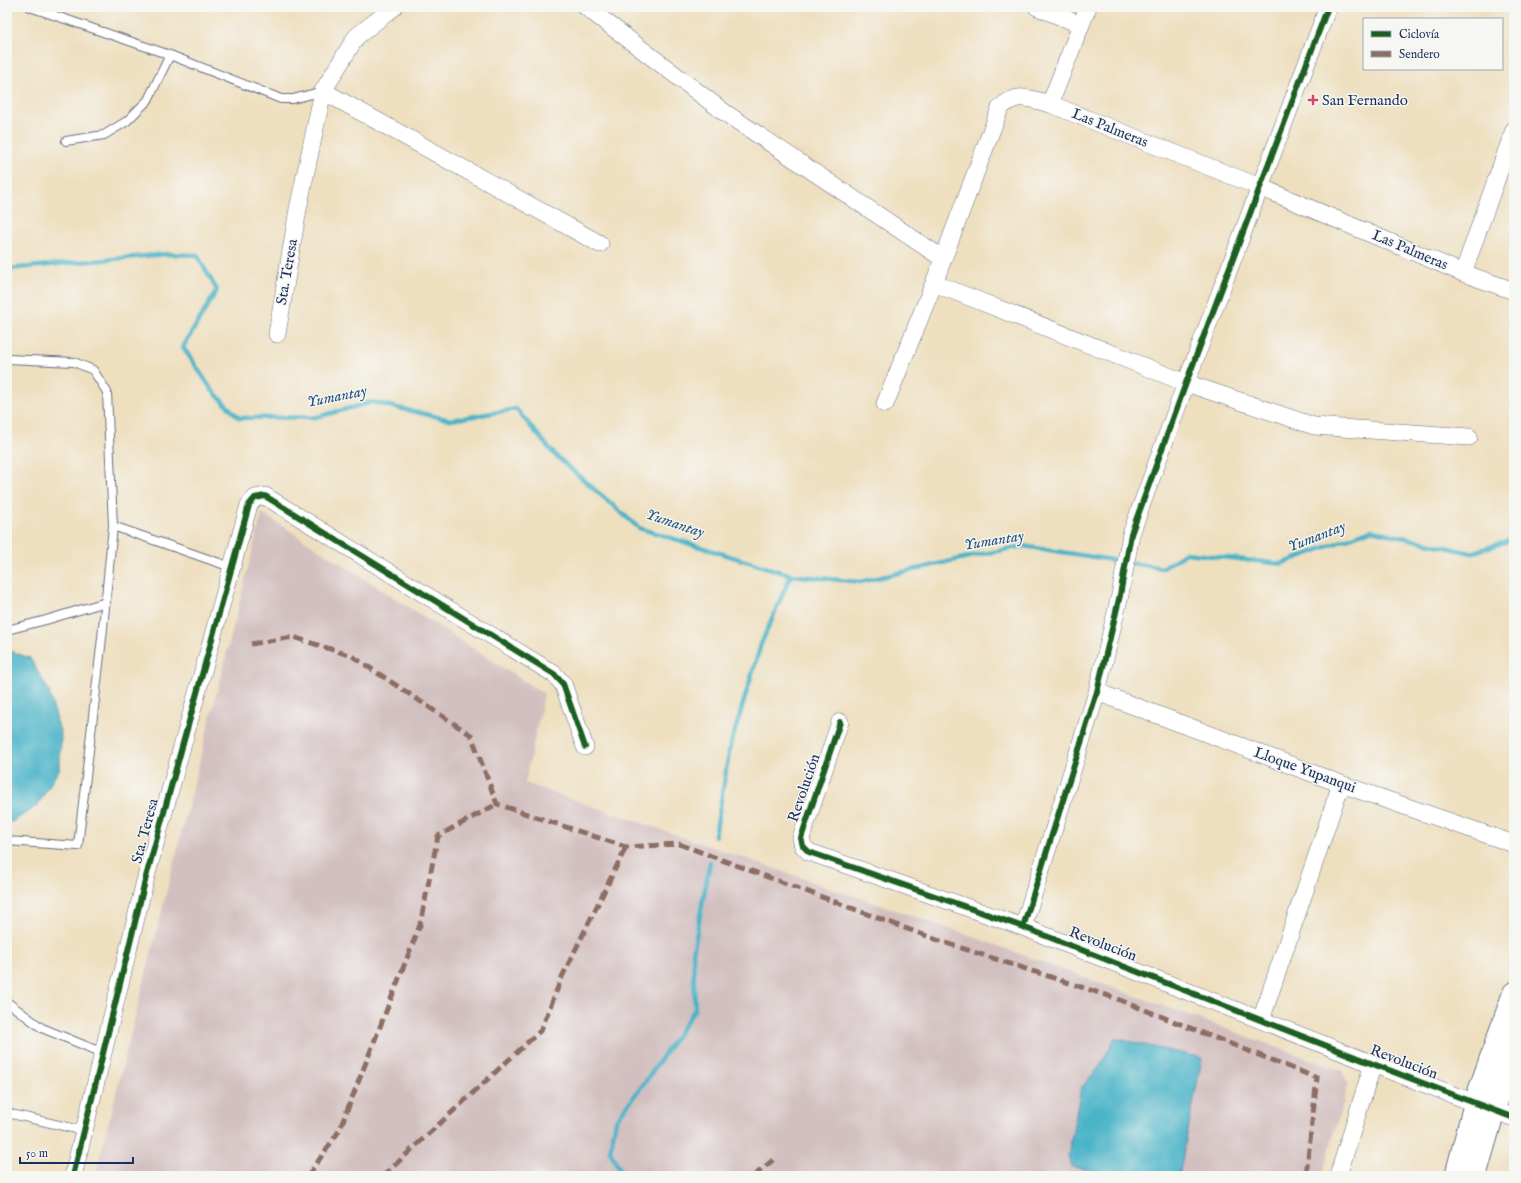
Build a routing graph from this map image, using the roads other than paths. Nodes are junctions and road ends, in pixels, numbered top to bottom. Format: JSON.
{"nodes":[{"id":1,"x":30,"y":7,"type":"edge"},
{"id":2,"x":394,"y":7,"type":"edge"},
{"id":3,"x":586,"y":7,"type":"edge"},
{"id":4,"x":1037,"y":7,"type":"edge"},
{"id":5,"x":1088,"y":7,"type":"edge"},
{"id":6,"x":1328,"y":7,"type":"edge"},
{"id":7,"x":1081,"y":25,"type":"junction"},
{"id":8,"x":170,"y":55,"type":"junction"},
{"id":9,"x":323,"y":91,"type":"junction"},
{"id":10,"x":1050,"y":104,"type":"junction"},
{"id":11,"x":1514,"y":130,"type":"edge"},
{"id":12,"x":66,"y":141,"type":"dead end"},
{"id":13,"x":1260,"y":187,"type":"junction"},
{"id":14,"x":600,"y":244,"type":"dead end"},
{"id":15,"x":942,"y":258,"type":"junction"},
{"id":16,"x":1463,"y":273,"type":"junction"},
{"id":17,"x":934,"y":283,"type":"junction"},
{"id":18,"x":1514,"y":291,"type":"edge"},
{"id":19,"x":277,"y":334,"type":"dead end"},
{"id":20,"x":7,"y":359,"type":"edge"},
{"id":21,"x":1186,"y":383,"type":"junction"},
{"id":22,"x":885,"y":404,"type":"dead end"},
{"id":23,"x":1469,"y":438,"type":"dead end"},
{"id":24,"x":113,"y":526,"type":"junction"},
{"id":25,"x":231,"y":567,"type":"junction"},
{"id":26,"x":106,"y":602,"type":"junction"},
{"id":27,"x":7,"y":630,"type":"edge"},
{"id":28,"x":1097,"y":692,"type":"junction"},
{"id":29,"x":840,"y":722,"type":"dead end"},
{"id":30,"x":585,"y":747,"type":"dead end"},
{"id":31,"x":1341,"y":784,"type":"junction"},
{"id":32,"x":7,"y":841,"type":"edge"},
{"id":33,"x":1514,"y":844,"type":"edge"},
{"id":34,"x":1023,"y":926,"type":"junction"},
{"id":35,"x":1514,"y":993,"type":"edge"},
{"id":36,"x":7,"y":1002,"type":"edge"},
{"id":37,"x":1261,"y":1020,"type":"junction"},
{"id":38,"x":1514,"y":1049,"type":"edge"},
{"id":39,"x":103,"y":1053,"type":"junction"},
{"id":40,"x":1373,"y":1064,"type":"junction"},
{"id":41,"x":1485,"y":1107,"type":"junction"},
{"id":42,"x":7,"y":1113,"type":"edge"},
{"id":43,"x":1514,"y":1118,"type":"edge"},
{"id":44,"x":85,"y":1131,"type":"junction"},
{"id":45,"x":73,"y":1176,"type":"edge"},
{"id":46,"x":1338,"y":1176,"type":"edge"},
{"id":47,"x":1456,"y":1176,"type":"edge"},
{"id":48,"x":1475,"y":1176,"type":"edge"}],
"edges":[{"from":1,"to":8,"type":"lane"},
{"from":2,"to":9,"type":"street","name":"Sta. Teresa"},
{"from":3,"to":15,"type":"street"},
{"from":4,"to":7,"type":"street"},
{"from":5,"to":7,"type":"street"},
{"from":6,"to":13,"type":"street"},
{"from":7,"to":10,"type":"street"},
{"from":8,"to":9,"type":"lane"},
{"from":8,"to":12,"type":"lane"},
{"from":9,"to":14,"type":"street"},
{"from":9,"to":19,"type":"street","name":"Sta. Teresa"},
{"from":10,"to":13,"type":"street","name":"Las Palmeras"},
{"from":10,"to":15,"type":"street","name":"Las Palmeras"},
{"from":11,"to":16,"type":"street"},
{"from":13,"to":16,"type":"street","name":"Las Palmeras"},
{"from":13,"to":21,"type":"street"},
{"from":15,"to":17,"type":"street","name":"Las Palmeras"},
{"from":16,"to":18,"type":"street","name":"Las Palmeras"},
{"from":17,"to":21,"type":"street"},
{"from":17,"to":22,"type":"street","name":"Las Palmeras"},
{"from":20,"to":24,"type":"lane"},
{"from":21,"to":23,"type":"street"},
{"from":21,"to":28,"type":"street"},
{"from":24,"to":25,"type":"lane"},
{"from":24,"to":26,"type":"lane"},
{"from":25,"to":30,"type":"street","name":"Sta. Teresa"},
{"from":25,"to":39,"type":"street","name":"Sta. Teresa"},
{"from":26,"to":27,"type":"lane"},
{"from":26,"to":32,"type":"lane"},
{"from":28,"to":31,"type":"street","name":"Lloque Yupanqui"},
{"from":28,"to":34,"type":"street"},
{"from":29,"to":34,"type":"street","name":"Revolución"},
{"from":31,"to":33,"type":"street","name":"Lloque Yupanqui"},
{"from":31,"to":37,"type":"street"},
{"from":34,"to":37,"type":"street","name":"Revolución"},
{"from":35,"to":41,"type":"main road"},
{"from":36,"to":39,"type":"lane"},
{"from":37,"to":40,"type":"street","name":"Revolución"},
{"from":38,"to":41,"type":"main road"},
{"from":39,"to":44,"type":"street","name":"Sta. Teresa"},
{"from":40,"to":41,"type":"street","name":"Revolución"},
{"from":40,"to":46,"type":"street"},
{"from":41,"to":43,"type":"street","name":"Revolución"},
{"from":41,"to":47,"type":"main road"},
{"from":41,"to":48,"type":"main road"},
{"from":42,"to":44,"type":"lane"},
{"from":44,"to":45,"type":"street","name":"Sta. Teresa"}]}
